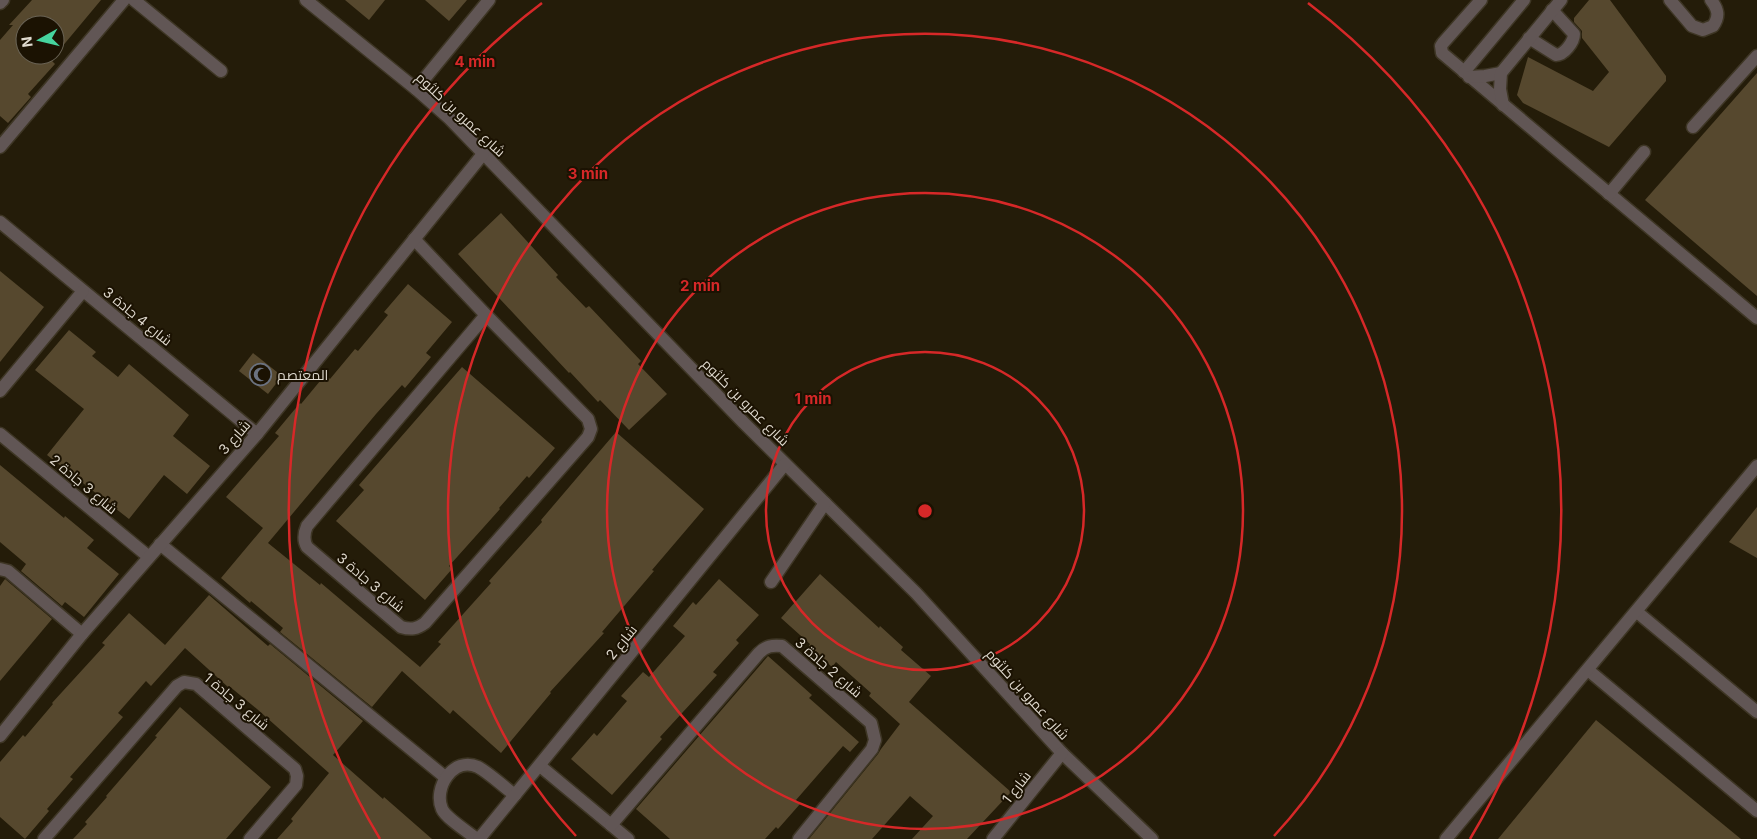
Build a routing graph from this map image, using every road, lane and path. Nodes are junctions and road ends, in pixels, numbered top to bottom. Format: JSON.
{"nodes":[{"id":1,"x":3,"y":0,"type":"edge"},
{"id":2,"x":124,"y":0,"type":"edge"},
{"id":3,"x":134,"y":0,"type":"edge"},
{"id":4,"x":306,"y":0,"type":"edge"},
{"id":5,"x":489,"y":0,"type":"edge"},
{"id":6,"x":1481,"y":0,"type":"edge"},
{"id":7,"x":1524,"y":0,"type":"edge"},
{"id":8,"x":1561,"y":0,"type":"edge"},
{"id":9,"x":1670,"y":0,"type":"edge"},
{"id":10,"x":1711,"y":0,"type":"edge"},
{"id":11,"x":0,"y":3,"type":"edge"},
{"id":12,"x":1552,"y":10,"type":"junction"},
{"id":13,"x":1530,"y":38,"type":"junction"},
{"id":14,"x":1757,"y":56,"type":"edge"},
{"id":15,"x":221,"y":71,"type":"dead end"},
{"id":16,"x":1501,"y":73,"type":"junction"},
{"id":17,"x":1467,"y":74,"type":"junction"},
{"id":18,"x":416,"y":89,"type":"junction"},
{"id":19,"x":1503,"y":105,"type":"junction"},
{"id":20,"x":1692,"y":127,"type":"dead end"},
{"id":21,"x":0,"y":147,"type":"edge"},
{"id":22,"x":1644,"y":152,"type":"dead end"},
{"id":23,"x":484,"y":154,"type":"junction"},
{"id":24,"x":1609,"y":194,"type":"junction"},
{"id":25,"x":0,"y":222,"type":"edge"},
{"id":26,"x":414,"y":239,"type":"junction"},
{"id":27,"x":83,"y":291,"type":"junction"},
{"id":28,"x":486,"y":315,"type":"junction"},
{"id":29,"x":1757,"y":318,"type":"edge"},
{"id":30,"x":0,"y":391,"type":"edge"},
{"id":31,"x":0,"y":434,"type":"edge"},
{"id":32,"x":257,"y":434,"type":"junction"},
{"id":33,"x":786,"y":464,"type":"junction"},
{"id":34,"x":1757,"y":466,"type":"edge"},
{"id":35,"x":824,"y":503,"type":"junction"},
{"id":36,"x":160,"y":544,"type":"junction"},
{"id":37,"x":149,"y":558,"type":"junction"},
{"id":38,"x":0,"y":569,"type":"edge"},
{"id":39,"x":771,"y":582,"type":"dead end"},
{"id":40,"x":1637,"y":612,"type":"junction"},
{"id":41,"x":82,"y":634,"type":"junction"},
{"id":42,"x":1588,"y":670,"type":"junction"},
{"id":43,"x":1757,"y":712,"type":"edge"},
{"id":44,"x":0,"y":736,"type":"edge"},
{"id":45,"x":1062,"y":753,"type":"junction"},
{"id":46,"x":540,"y":766,"type":"junction"},
{"id":47,"x":445,"y":777,"type":"junction"},
{"id":48,"x":515,"y":795,"type":"junction"},
{"id":49,"x":1757,"y":811,"type":"edge"},
{"id":50,"x":611,"y":825,"type":"junction"},
{"id":51,"x":44,"y":839,"type":"edge"},
{"id":52,"x":250,"y":839,"type":"edge"},
{"id":53,"x":478,"y":839,"type":"edge"},
{"id":54,"x":628,"y":839,"type":"edge"},
{"id":55,"x":799,"y":839,"type":"edge"},
{"id":56,"x":993,"y":839,"type":"edge"},
{"id":57,"x":1152,"y":839,"type":"edge"},
{"id":58,"x":1446,"y":839,"type":"edge"}],
"edges":[{"from":1,"to":11,"type":"street"},
{"from":2,"to":21,"type":"street"},
{"from":3,"to":15,"type":"street"},
{"from":4,"to":18,"type":"street","name":"شارع عمرو بن كلثوم"},
{"from":5,"to":18,"type":"street"},
{"from":6,"to":17,"type":"street"},
{"from":7,"to":17,"type":"street"},
{"from":8,"to":12,"type":"street"},
{"from":9,"to":10,"type":"street"},
{"from":12,"to":13,"type":"street"},
{"from":12,"to":13,"type":"street"},
{"from":13,"to":16,"type":"street"},
{"from":14,"to":20,"type":"street"},
{"from":16,"to":17,"type":"street"},
{"from":16,"to":19,"type":"street"},
{"from":17,"to":19,"type":"street"},
{"from":18,"to":23,"type":"street","name":"شارع عمرو بن كلثوم"},
{"from":19,"to":24,"type":"street"},
{"from":22,"to":24,"type":"street"},
{"from":23,"to":26,"type":"street","name":"شارع 3"},
{"from":23,"to":33,"type":"street","name":"شارع عمرو بن كلثوم"},
{"from":24,"to":29,"type":"street"},
{"from":25,"to":27,"type":"street","name":"شارع 4 جادة 3"},
{"from":26,"to":28,"type":"street","name":"شارع 3 جادة 3"},
{"from":26,"to":32,"type":"street","name":"شارع 3"},
{"from":27,"to":30,"type":"street"},
{"from":27,"to":32,"type":"street","name":"شارع 4 جادة 3"},
{"from":28,"to":28,"type":"street","name":"شارع 3 جادة 3"},
{"from":31,"to":37,"type":"street","name":"شارع 3 جادة 2"},
{"from":32,"to":36,"type":"street","name":"شارع 3"},
{"from":33,"to":35,"type":"street","name":"شارع عمرو بن كلثوم"},
{"from":33,"to":46,"type":"street","name":"شارع 2"},
{"from":34,"to":40,"type":"street"},
{"from":35,"to":39,"type":"street"},
{"from":35,"to":45,"type":"street","name":"شارع عمرو بن كلثوم"},
{"from":36,"to":37,"type":"street","name":"شارع 3"},
{"from":36,"to":47,"type":"street"},
{"from":37,"to":41,"type":"street","name":"شارع 3"},
{"from":38,"to":41,"type":"street"},
{"from":40,"to":42,"type":"street"},
{"from":40,"to":43,"type":"street"},
{"from":41,"to":44,"type":"street","name":"شارع 3"},
{"from":42,"to":49,"type":"street"},
{"from":42,"to":58,"type":"street"},
{"from":45,"to":56,"type":"street","name":"شارع 1"},
{"from":45,"to":57,"type":"street","name":"شارع عمرو بن كلثوم"},
{"from":46,"to":48,"type":"street","name":"شارع 2"},
{"from":46,"to":50,"type":"street"},
{"from":47,"to":48,"type":"street"},
{"from":47,"to":53,"type":"street"},
{"from":48,"to":53,"type":"street","name":"شارع 2"},
{"from":50,"to":54,"type":"street"},
{"from":50,"to":55,"type":"street","name":"شارع 2 جادة 3"},
{"from":51,"to":52,"type":"street","name":"شارع 3 جادة 1"}]}
